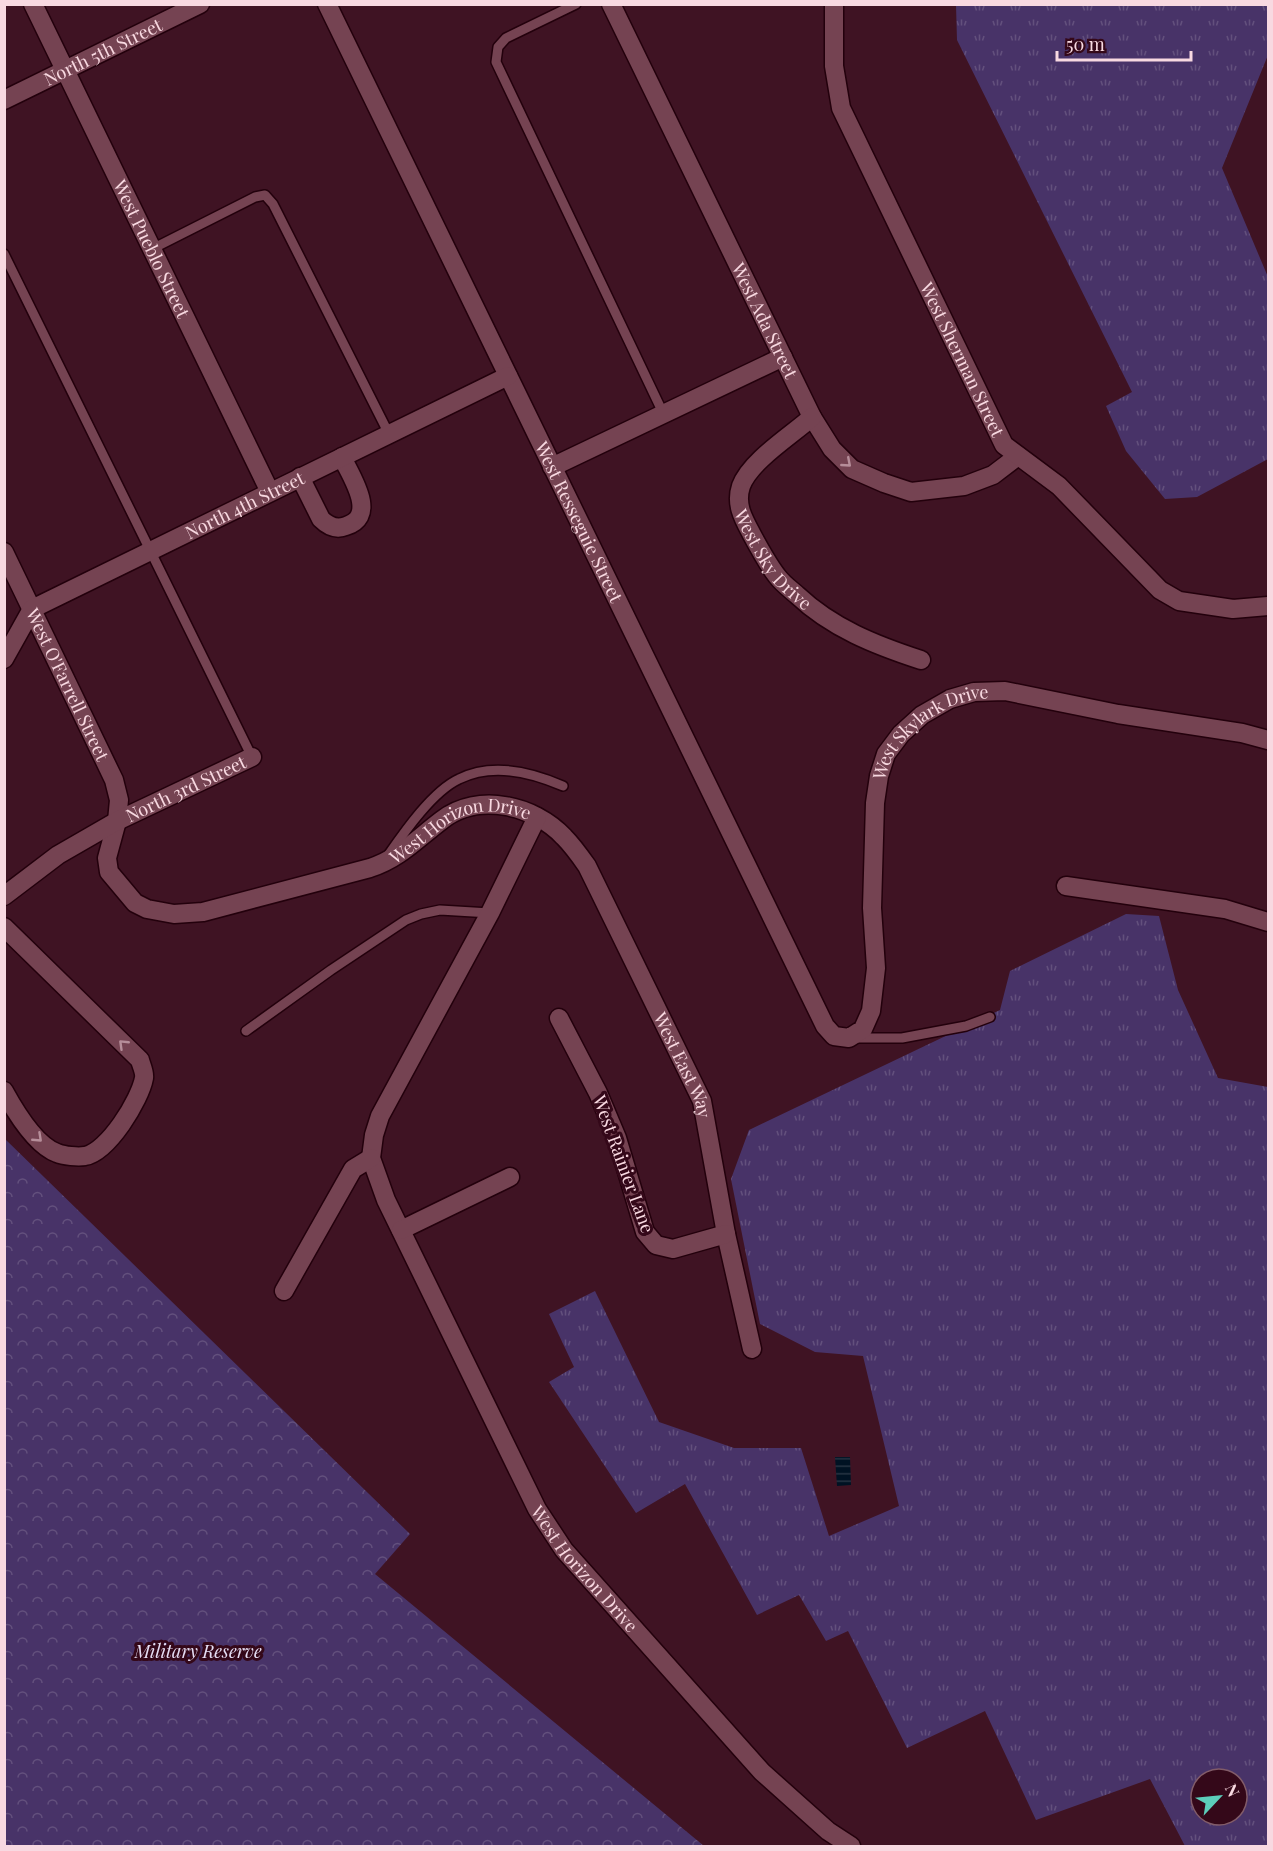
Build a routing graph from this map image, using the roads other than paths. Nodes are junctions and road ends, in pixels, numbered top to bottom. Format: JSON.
{"nodes":[{"id":1,"x":33,"y":4,"type":"edge"},
{"id":2,"x":200,"y":4,"type":"edge"},
{"id":3,"x":327,"y":4,"type":"edge"},
{"id":4,"x":576,"y":4,"type":"edge"},
{"id":5,"x":611,"y":4,"type":"edge"},
{"id":6,"x":834,"y":4,"type":"edge"},
{"id":7,"x":65,"y":70,"type":"junction"},
{"id":8,"x":4,"y":100,"type":"edge"},
{"id":9,"x":152,"y":249,"type":"junction"},
{"id":10,"x":4,"y":254,"type":"edge"},
{"id":11,"x":783,"y":357,"type":"junction"},
{"id":12,"x":508,"y":376,"type":"junction"},
{"id":13,"x":664,"y":415,"type":"junction"},
{"id":14,"x":812,"y":417,"type":"junction"},
{"id":15,"x":389,"y":434,"type":"junction"},
{"id":16,"x":1018,"y":456,"type":"junction"},
{"id":17,"x":342,"y":457,"type":"junction"},
{"id":18,"x":552,"y":467,"type":"junction"},
{"id":19,"x":300,"y":477,"type":"junction"},
{"id":20,"x":270,"y":492,"type":"junction"},
{"id":21,"x":150,"y":551,"type":"junction"},
{"id":22,"x":4,"y":552,"type":"edge"},
{"id":23,"x":1269,"y":606,"type":"edge"},
{"id":24,"x":32,"y":609,"type":"junction"},
{"id":25,"x":4,"y":659,"type":"edge"},
{"id":26,"x":921,"y":660,"type":"dead end"},
{"id":27,"x":1269,"y":741,"type":"edge"},
{"id":28,"x":252,"y":757,"type":"joint"},
{"id":29,"x":563,"y":786,"type":"dead end"},
{"id":30,"x":537,"y":817,"type":"junction"},
{"id":31,"x":117,"y":821,"type":"junction"},
{"id":32,"x":383,"y":864,"type":"junction"},
{"id":33,"x":1066,"y":886,"type":"dead end"},
{"id":34,"x":4,"y":896,"type":"edge"},
{"id":35,"x":490,"y":913,"type":"junction"},
{"id":36,"x":1269,"y":922,"type":"edge"},
{"id":37,"x":4,"y":927,"type":"edge"},
{"id":38,"x":990,"y":1017,"type":"dead end"},
{"id":39,"x":558,"y":1018,"type":"dead end"},
{"id":40,"x":246,"y":1031,"type":"dead end"},
{"id":41,"x":841,"y":1037,"type":"junction"},
{"id":42,"x":4,"y":1091,"type":"edge"},
{"id":43,"x":371,"y":1158,"type":"junction"},
{"id":44,"x":510,"y":1177,"type":"dead end"},
{"id":45,"x":401,"y":1230,"type":"junction"},
{"id":46,"x":726,"y":1234,"type":"junction"},
{"id":47,"x":284,"y":1291,"type":"dead end"},
{"id":48,"x":752,"y":1349,"type":"dead end"},
{"id":49,"x":850,"y":1846,"type":"edge"}],
"edges":[{"from":1,"to":7,"type":"street","name":"West Pueblo Street"},
{"from":2,"to":7,"type":"street","name":"North 5th Street"},
{"from":3,"to":12,"type":"street","name":"West Resseguie Street"},
{"from":4,"to":13,"type":"lane"},
{"from":5,"to":11,"type":"street","name":"West Ada Street"},
{"from":6,"to":16,"type":"street","name":"West Sherman Street"},
{"from":7,"to":8,"type":"street","name":"North 5th Street"},
{"from":7,"to":9,"type":"street","name":"West Pueblo Street"},
{"from":9,"to":15,"type":"lane"},
{"from":9,"to":20,"type":"street","name":"West Pueblo Street"},
{"from":10,"to":21,"type":"lane"},
{"from":11,"to":13,"type":"street"},
{"from":11,"to":14,"type":"street","name":"West Ada Street"},
{"from":12,"to":15,"type":"street","name":"North 4th Street"},
{"from":12,"to":18,"type":"street","name":"West Resseguie Street"},
{"from":13,"to":18,"type":"street"},
{"from":14,"to":16,"type":"street","name":"West Ada Street","one_way":true},
{"from":14,"to":26,"type":"street","name":"West Sky Drive"},
{"from":15,"to":17,"type":"street","name":"North 4th Street"},
{"from":16,"to":23,"type":"street","name":"West Sherman Street"},
{"from":17,"to":19,"type":"street","name":"North 4th Street"},
{"from":17,"to":19,"type":"street"},
{"from":18,"to":41,"type":"street","name":"West Resseguie Street"},
{"from":19,"to":20,"type":"street","name":"North 4th Street"},
{"from":20,"to":21,"type":"street","name":"North 4th Street"},
{"from":21,"to":24,"type":"street","name":"North 4th Street"},
{"from":21,"to":28,"type":"lane"},
{"from":22,"to":24,"type":"street","name":"West O'Farrell Street"},
{"from":24,"to":25,"type":"street"},
{"from":24,"to":31,"type":"street","name":"West O'Farrell Street"},
{"from":27,"to":41,"type":"street","name":"West Skylark Drive"},
{"from":28,"to":31,"type":"street","name":"North 3rd Street"},
{"from":29,"to":32,"type":"lane"},
{"from":30,"to":32,"type":"street","name":"West Horizon Drive"},
{"from":30,"to":35,"type":"street","name":"West Horizon Drive"},
{"from":30,"to":46,"type":"street","name":"West East Way"},
{"from":31,"to":32,"type":"street","name":"West Horizon Drive"},
{"from":31,"to":34,"type":"street","name":"North 3rd Street"},
{"from":33,"to":36,"type":"street"},
{"from":35,"to":40,"type":"lane"},
{"from":35,"to":43,"type":"street","name":"West Horizon Drive"},
{"from":42,"to":37,"type":"street","one_way":true},
{"from":38,"to":41,"type":"lane"},
{"from":39,"to":46,"type":"street","name":"West Rainier Lane"},
{"from":43,"to":45,"type":"street","name":"West Horizon Drive"},
{"from":43,"to":47,"type":"street"},
{"from":44,"to":45,"type":"street"},
{"from":45,"to":49,"type":"street","name":"West Horizon Drive"},
{"from":46,"to":48,"type":"street","name":"West East Way"}]}
